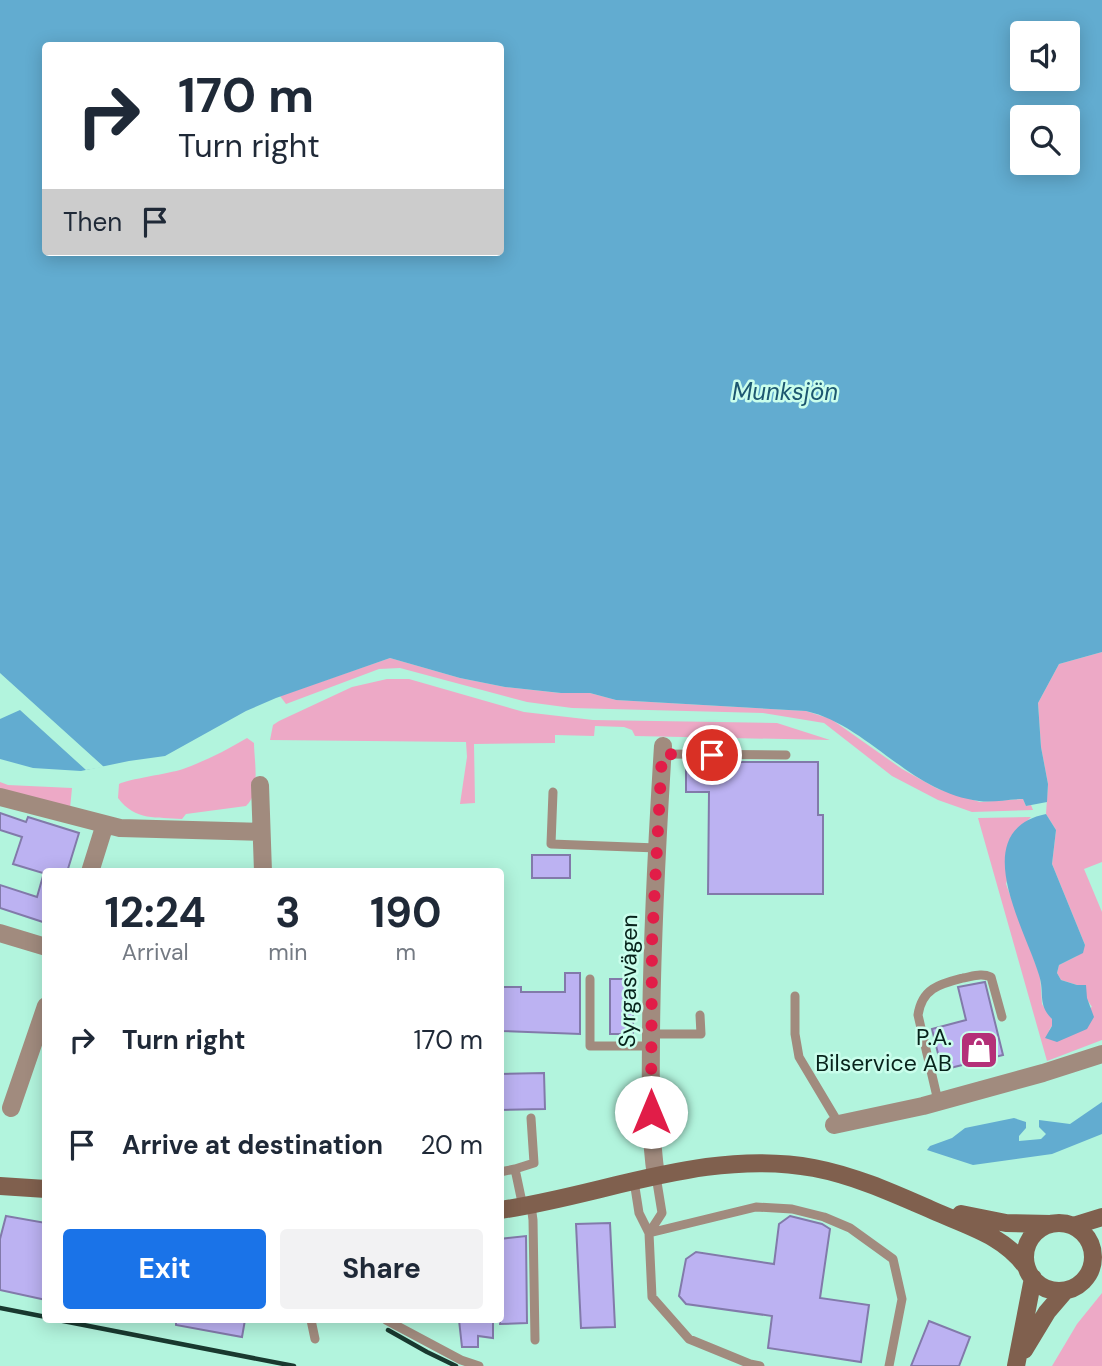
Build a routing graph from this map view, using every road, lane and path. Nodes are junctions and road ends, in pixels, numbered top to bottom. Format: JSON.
{"nodes":[{"id":1,"x":663,"y":750,"type":"joint"},
{"id":2,"x":786,"y":755,"type":"dead end"},
{"id":3,"x":260,"y":785,"type":"dead end"},
{"id":4,"x":553,"y":792,"type":"dead end"},
{"id":5,"x":0,"y":797,"type":"edge"},
{"id":6,"x":105,"y":824,"type":"junction"},
{"id":7,"x":261,"y":832,"type":"junction"},
{"id":8,"x":657,"y":848,"type":"junction"},
{"id":9,"x":91,"y":868,"type":"edge"},
{"id":10,"x":263,"y":868,"type":"edge"},
{"id":11,"x":0,"y":933,"type":"edge"},
{"id":12,"x":42,"y":946,"type":"edge"},
{"id":13,"x":590,"y":979,"type":"dead end"},
{"id":14,"x":795,"y":996,"type":"dead end"},
{"id":15,"x":700,"y":1015,"type":"dead end"},
{"id":16,"x":42,"y":1016,"type":"edge"},
{"id":17,"x":1002,"y":1017,"type":"dead end"},
{"id":18,"x":651,"y":1040,"type":"junction"},
{"id":19,"x":1102,"y":1054,"type":"edge"},
{"id":20,"x":9,"y":1096,"type":"edge"},
{"id":21,"x":938,"y":1101,"type":"junction"},
{"id":22,"x":531,"y":1118,"type":"dead end"},
{"id":23,"x":836,"y":1124,"type":"joint"},
{"id":24,"x":515,"y":1169,"type":"junction"},
{"id":25,"x":504,"y":1171,"type":"edge"},
{"id":26,"x":656,"y":1176,"type":"junction"},
{"id":27,"x":634,"y":1181,"type":"junction"},
{"id":28,"x":0,"y":1186,"type":"edge"},
{"id":29,"x":42,"y":1189,"type":"edge"},
{"id":30,"x":894,"y":1193,"type":"junction"},
{"id":31,"x":527,"y":1206,"type":"junction"},
{"id":32,"x":504,"y":1209,"type":"edge"},
{"id":33,"x":1102,"y":1217,"type":"edge"},
{"id":34,"x":1052,"y":1224,"type":"junction"},
{"id":35,"x":1073,"y":1226,"type":"junction"},
{"id":36,"x":649,"y":1233,"type":"junction"},
{"id":37,"x":1097,"y":1263,"type":"edge"},
{"id":38,"x":1030,"y":1273,"type":"junction"},
{"id":39,"x":1065,"y":1291,"type":"junction"},
{"id":40,"x":312,"y":1323,"type":"edge"},
{"id":41,"x":392,"y":1323,"type":"edge"},
{"id":42,"x":315,"y":1339,"type":"dead end"},
{"id":43,"x":535,"y":1340,"type":"dead end"},
{"id":44,"x":1017,"y":1363,"type":"edge"},
{"id":45,"x":479,"y":1366,"type":"edge"},
{"id":46,"x":760,"y":1366,"type":"edge"},
{"id":47,"x":889,"y":1366,"type":"edge"}],
"edges":[{"from":1,"to":2,"type":"lane"},
{"from":1,"to":8,"type":"street","name":"Syrgasvägen"},
{"from":3,"to":7,"type":"street"},
{"from":4,"to":8,"type":"lane"},
{"from":5,"to":6,"type":"street"},
{"from":6,"to":7,"type":"street"},
{"from":6,"to":9,"type":"street"},
{"from":7,"to":10,"type":"street"},
{"from":8,"to":18,"type":"street","name":"Syrgasvägen"},
{"from":11,"to":12,"type":"street"},
{"from":13,"to":18,"type":"lane"},
{"from":14,"to":23,"type":"lane"},
{"from":15,"to":18,"type":"lane"},
{"from":16,"to":20,"type":"street"},
{"from":17,"to":21,"type":"lane"},
{"from":18,"to":26,"type":"street","name":"Syrgasvägen"},
{"from":19,"to":21,"type":"street"},
{"from":21,"to":23,"type":"street"},
{"from":22,"to":24,"type":"lane"},
{"from":24,"to":25,"type":"lane"},
{"from":24,"to":31,"type":"lane"},
{"from":26,"to":27,"type":"main road"},
{"from":26,"to":30,"type":"main road"},
{"from":26,"to":36,"type":"lane"},
{"from":27,"to":31,"type":"main road"},
{"from":27,"to":36,"type":"lane"},
{"from":28,"to":29,"type":"main road"},
{"from":30,"to":34,"type":"main road"},
{"from":30,"to":38,"type":"main road"},
{"from":31,"to":32,"type":"main road"},
{"from":31,"to":43,"type":"lane"},
{"from":33,"to":35,"type":"main road"},
{"from":34,"to":35,"type":"main road"},
{"from":34,"to":38,"type":"main road"},
{"from":35,"to":37,"type":"main road"},
{"from":36,"to":46,"type":"lane"},
{"from":36,"to":47,"type":"lane"},
{"from":37,"to":39,"type":"main road"},
{"from":38,"to":39,"type":"main road"},
{"from":38,"to":44,"type":"main road"},
{"from":39,"to":44,"type":"main road"},
{"from":40,"to":42,"type":"lane"},
{"from":41,"to":45,"type":"lane"}]}
